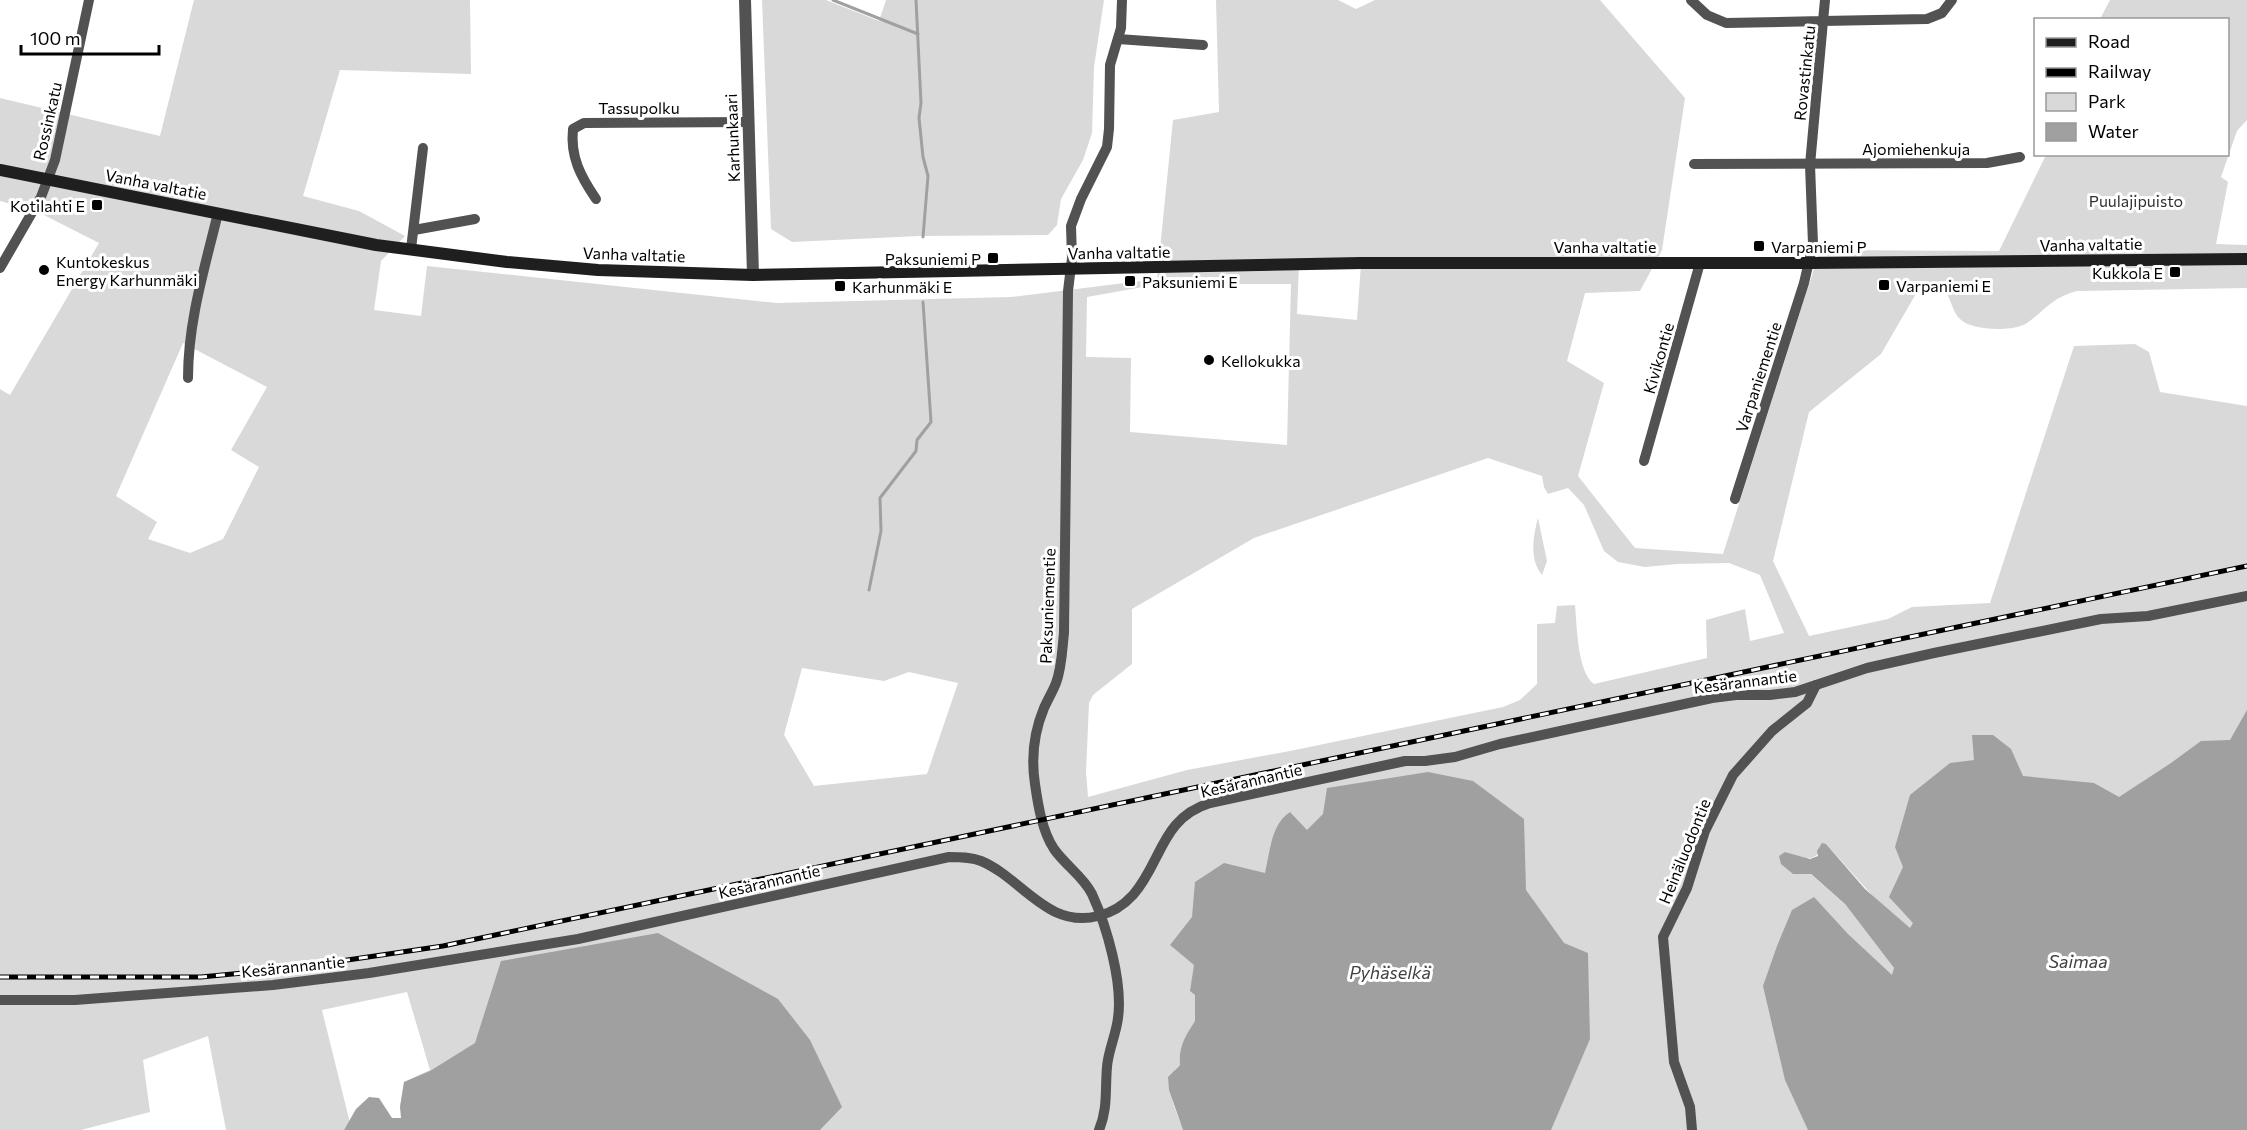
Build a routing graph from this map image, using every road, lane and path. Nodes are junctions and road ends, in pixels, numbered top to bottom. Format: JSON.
{"nodes":[{"id":1,"x":89,"y":0,"type":"edge"},
{"id":2,"x":745,"y":0,"type":"edge"},
{"id":3,"x":1122,"y":0,"type":"edge"},
{"id":4,"x":1691,"y":0,"type":"edge"},
{"id":5,"x":1825,"y":0,"type":"edge"},
{"id":6,"x":1952,"y":0,"type":"edge"},
{"id":7,"x":1822,"y":21,"type":"junction"},
{"id":8,"x":1118,"y":39,"type":"junction"},
{"id":9,"x":1203,"y":45,"type":"dead end"},
{"id":10,"x":747,"y":122,"type":"junction"},
{"id":11,"x":423,"y":148,"type":"dead end"},
{"id":12,"x":2020,"y":158,"type":"dead end"},
{"id":13,"x":1694,"y":164,"type":"dead end"},
{"id":14,"x":1810,"y":165,"type":"junction"},
{"id":15,"x":0,"y":170,"type":"edge"},
{"id":16,"x":48,"y":179,"type":"junction"},
{"id":17,"x":596,"y":200,"type":"dead end"},
{"id":18,"x":218,"y":213,"type":"junction"},
{"id":19,"x":475,"y":219,"type":"dead end"},
{"id":20,"x":414,"y":230,"type":"junction"},
{"id":21,"x":411,"y":249,"type":"junction"},
{"id":22,"x":2247,"y":259,"type":"edge"},
{"id":23,"x":1700,"y":263,"type":"junction"},
{"id":24,"x":1809,"y":263,"type":"junction"},
{"id":25,"x":0,"y":268,"type":"edge"},
{"id":26,"x":1070,"y":269,"type":"junction"},
{"id":27,"x":753,"y":275,"type":"junction"},
{"id":28,"x":188,"y":378,"type":"dead end"},
{"id":29,"x":1644,"y":461,"type":"dead end"},
{"id":30,"x":1735,"y":499,"type":"dead end"},
{"id":31,"x":2247,"y":596,"type":"edge"},
{"id":32,"x":1815,"y":686,"type":"junction"},
{"id":33,"x":1100,"y":915,"type":"junction"},
{"id":34,"x":0,"y":1000,"type":"edge"},
{"id":35,"x":1099,"y":1130,"type":"edge"},
{"id":36,"x":1692,"y":1130,"type":"edge"}],
"edges":[{"from":1,"to":16,"type":"street","name":"Rossinkatu"},
{"from":2,"to":10,"type":"street","name":"Karhunkaari"},
{"from":3,"to":8,"type":"street","name":"Paksuniementie"},
{"from":4,"to":7,"type":"street"},
{"from":5,"to":7,"type":"street"},
{"from":6,"to":7,"type":"street","name":"Rovastinkatu"},
{"from":7,"to":14,"type":"street","name":"Rovastinkatu"},
{"from":8,"to":9,"type":"street"},
{"from":8,"to":26,"type":"street","name":"Paksuniementie"},
{"from":10,"to":17,"type":"street","name":"Tassupolku"},
{"from":10,"to":27,"type":"street","name":"Karhunkaari"},
{"from":11,"to":20,"type":"street"},
{"from":12,"to":14,"type":"street","name":"Ajomiehenkuja"},
{"from":13,"to":14,"type":"street","name":"Ajomiehenkuja"},
{"from":14,"to":24,"type":"street","name":"Rovastinkatu"},
{"from":15,"to":16,"type":"main road","name":"Vanha valtatie"},
{"from":16,"to":18,"type":"main road","name":"Vanha valtatie"},
{"from":16,"to":25,"type":"street","name":"Rossinkatu"},
{"from":18,"to":21,"type":"main road","name":"Vanha valtatie"},
{"from":18,"to":28,"type":"street"},
{"from":19,"to":20,"type":"street"},
{"from":20,"to":21,"type":"street"},
{"from":21,"to":27,"type":"main road","name":"Vanha valtatie"},
{"from":22,"to":24,"type":"main road","name":"Vanha valtatie"},
{"from":23,"to":24,"type":"main road","name":"Vanha valtatie"},
{"from":23,"to":26,"type":"main road","name":"Vanha valtatie"},
{"from":23,"to":29,"type":"street","name":"Kivikontie"},
{"from":24,"to":30,"type":"street","name":"Varpaniementie"},
{"from":26,"to":27,"type":"main road","name":"Vanha valtatie"},
{"from":26,"to":33,"type":"street","name":"Paksuniementie"},
{"from":31,"to":32,"type":"street","name":"Kesärannantie"},
{"from":32,"to":33,"type":"street","name":"Kesärannantie"},
{"from":32,"to":36,"type":"street","name":"Heinäluodontie"},
{"from":33,"to":34,"type":"street","name":"Kesärannantie"},
{"from":33,"to":35,"type":"street","name":"Paksuniementie"}]}
